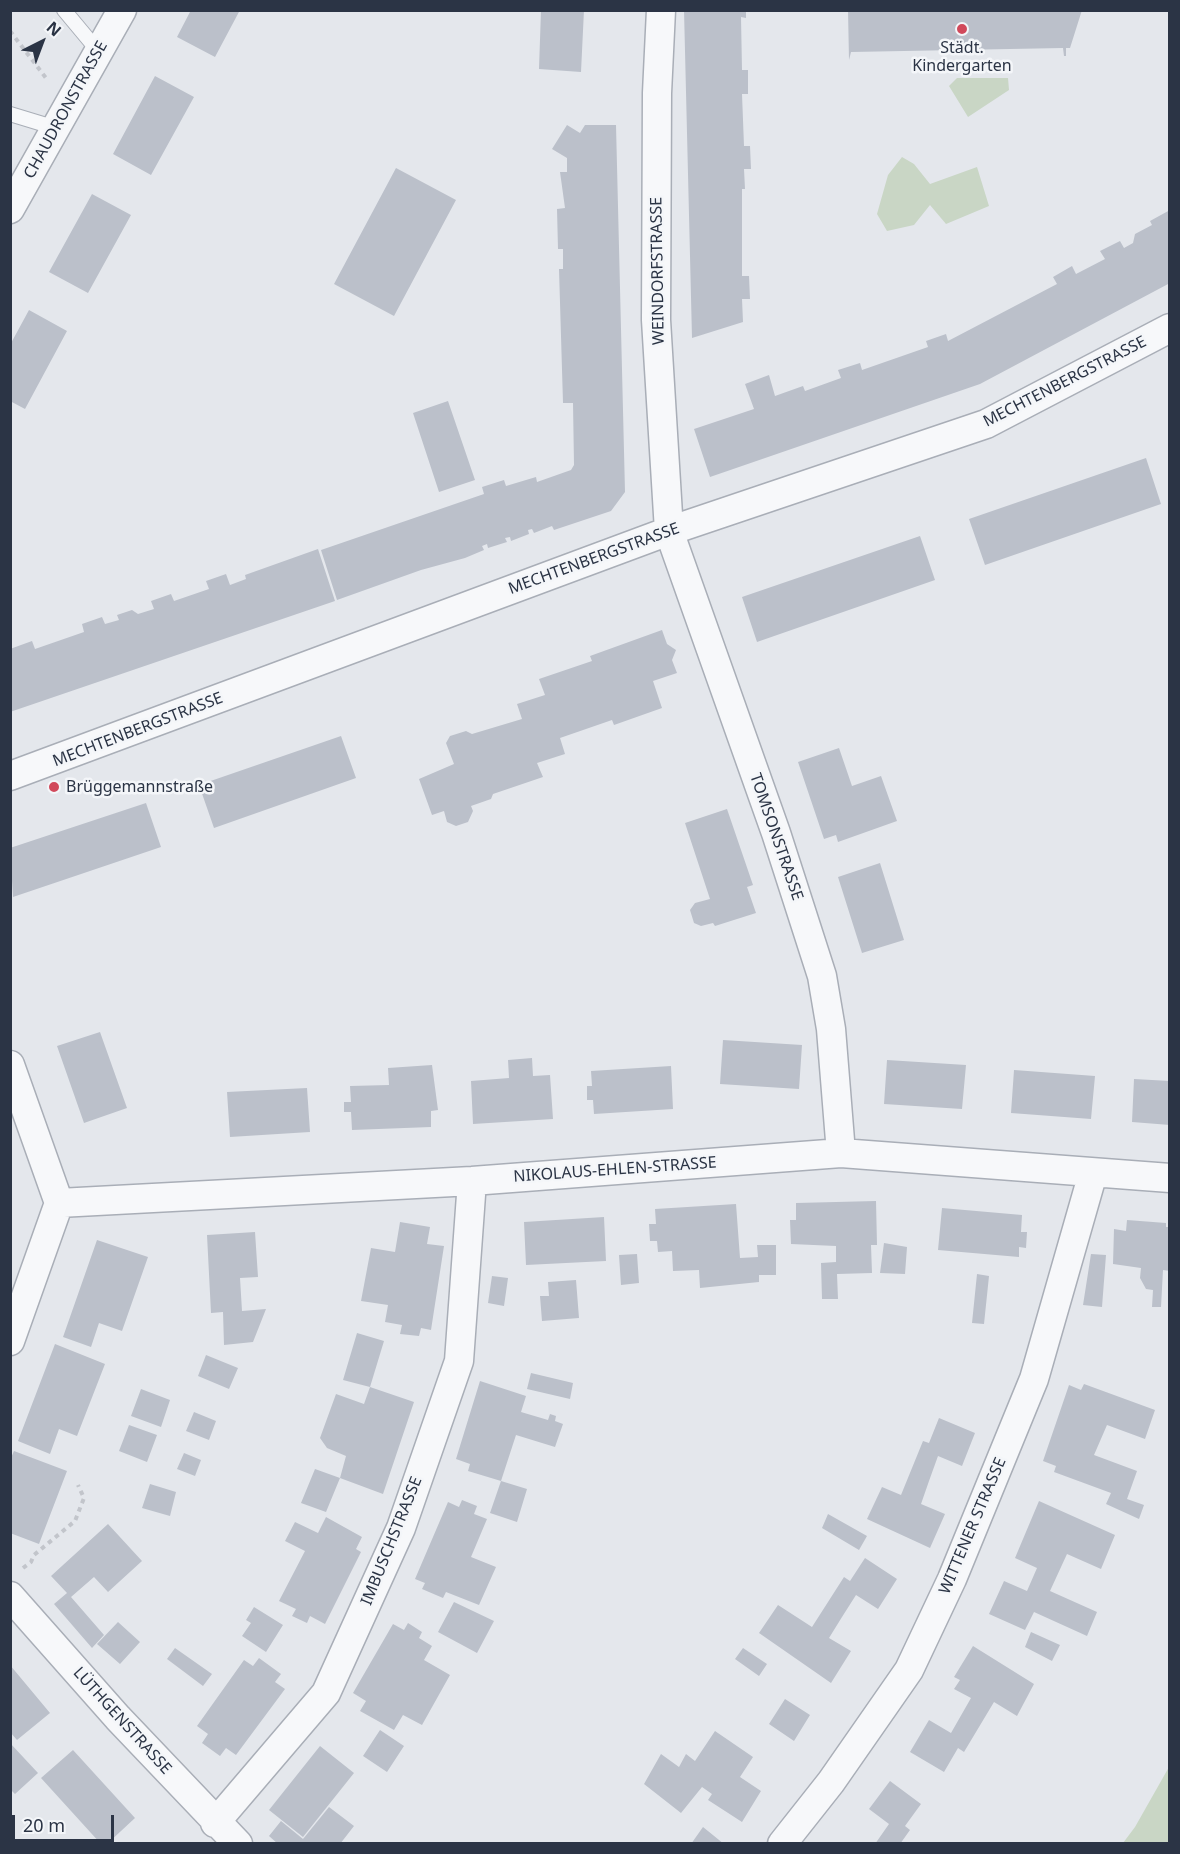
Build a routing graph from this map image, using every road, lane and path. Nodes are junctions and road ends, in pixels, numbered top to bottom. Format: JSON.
{"nodes":[{"id":1,"x":64,"y":10,"type":"edge"},
{"id":2,"x":122,"y":10,"type":"edge"},
{"id":3,"x":661,"y":10,"type":"edge"},
{"id":4,"x":10,"y":31,"type":"edge"},
{"id":5,"x":99,"y":52,"type":"junction"},
{"id":6,"x":10,"y":114,"type":"edge"},
{"id":7,"x":62,"y":117,"type":"junction"},
{"id":8,"x":10,"y":209,"type":"edge"},
{"id":9,"x":1170,"y":328,"type":"edge"},
{"id":10,"x":669,"y":531,"type":"junction"},
{"id":11,"x":10,"y":776,"type":"edge"},
{"id":12,"x":10,"y":1065,"type":"edge"},
{"id":13,"x":842,"y":1153,"type":"junction"},
{"id":14,"x":1093,"y":1173,"type":"junction"},
{"id":15,"x":1170,"y":1178,"type":"edge"},
{"id":16,"x":472,"y":1181,"type":"junction"},
{"id":17,"x":59,"y":1203,"type":"junction"},
{"id":18,"x":10,"y":1341,"type":"edge"},
{"id":19,"x":78,"y":1485,"type":"dead end"},
{"id":20,"x":14,"y":1584,"type":"edge"},
{"id":21,"x":215,"y":1823,"type":"junction"},
{"id":22,"x":237,"y":1844,"type":"edge"},
{"id":23,"x":782,"y":1844,"type":"edge"}],
"edges":[{"from":1,"to":5,"type":"lane"},
{"from":2,"to":5,"type":"street","name":"CHAUDRONSTRASSE"},
{"from":3,"to":10,"type":"street","name":"WEINDORFSTRASSE"},
{"from":4,"to":7,"type":"path"},
{"from":5,"to":7,"type":"street","name":"CHAUDRONSTRASSE"},
{"from":6,"to":7,"type":"lane"},
{"from":7,"to":8,"type":"street","name":"CHAUDRONSTRASSE"},
{"from":9,"to":10,"type":"street","name":"MECHTENBERGSTRASSE"},
{"from":10,"to":11,"type":"street","name":"MECHTENBERGSTRASSE"},
{"from":10,"to":13,"type":"street","name":"TOMSONSTRASSE"},
{"from":12,"to":17,"type":"street"},
{"from":13,"to":14,"type":"street","name":"NIKOLAUS-EHLEN-STRASSE"},
{"from":13,"to":16,"type":"street","name":"NIKOLAUS-EHLEN-STRASSE"},
{"from":14,"to":15,"type":"street","name":"NIKOLAUS-EHLEN-STRASSE"},
{"from":14,"to":23,"type":"street","name":"WITTENER STRASSE"},
{"from":16,"to":17,"type":"street","name":"NIKOLAUS-EHLEN-STRASSE"},
{"from":16,"to":21,"type":"street","name":"IMBUSCHSTRASSE"},
{"from":17,"to":18,"type":"street"},
{"from":19,"to":20,"type":"path"},
{"from":20,"to":21,"type":"street","name":"LÜTHGENSTRASSE"},
{"from":21,"to":22,"type":"street","name":"LÜTHGENSTRASSE"}]}
